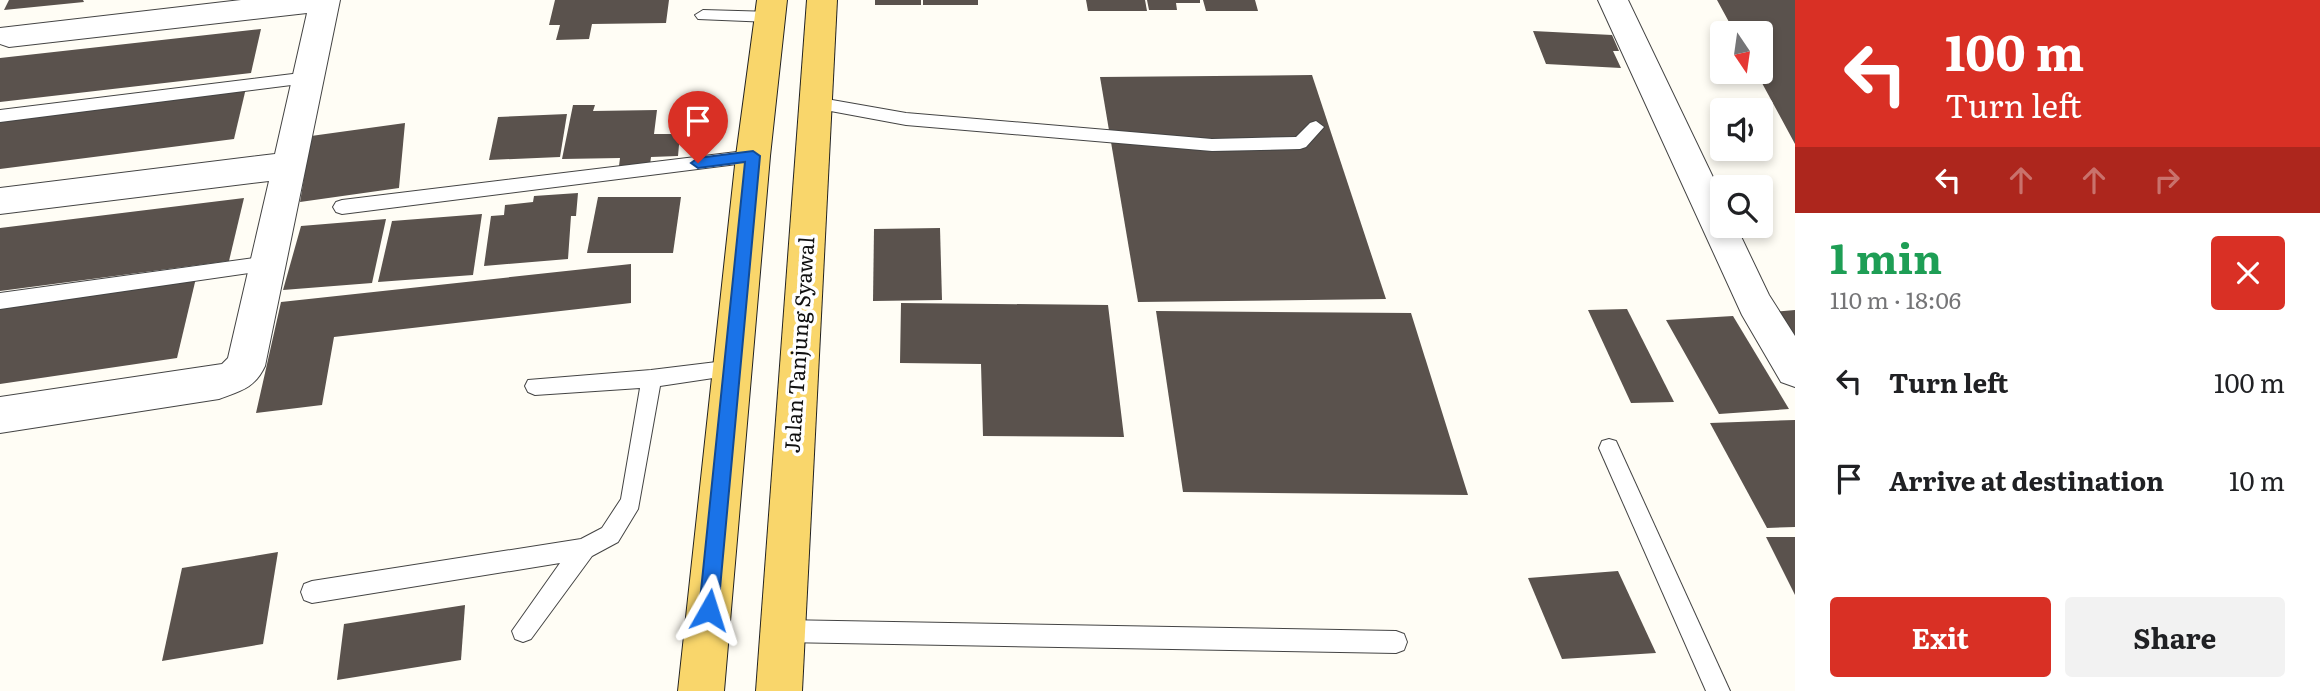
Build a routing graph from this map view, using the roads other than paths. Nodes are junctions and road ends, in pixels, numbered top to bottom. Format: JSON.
{"nodes":[{"id":1,"x":822,"y":0,"type":"edge"},
{"id":2,"x":1613,"y":0,"type":"edge"},
{"id":3,"x":324,"y":1,"type":"edge"},
{"id":4,"x":771,"y":8,"type":"edge"},
{"id":5,"x":703,"y":15,"type":"dead end"},
{"id":6,"x":9,"y":36,"type":"dead end"},
{"id":7,"x":309,"y":78,"type":"junction"},
{"id":8,"x":815,"y":103,"type":"junction"},
{"id":9,"x":0,"y":116,"type":"edge"},
{"id":10,"x":1317,"y":127,"type":"dead end"},
{"id":11,"x":753,"y":156,"type":"junction"},
{"id":12,"x":290,"y":165,"type":"junction"},
{"id":13,"x":0,"y":201,"type":"edge"},
{"id":14,"x":342,"y":206,"type":"dead end"},
{"id":15,"x":269,"y":263,"type":"junction"},
{"id":16,"x":0,"y":301,"type":"edge"},
{"id":17,"x":733,"y":368,"type":"junction"},
{"id":18,"x":1795,"y":370,"type":"edge"},
{"id":19,"x":650,"y":379,"type":"junction"},
{"id":20,"x":536,"y":386,"type":"dead end"},
{"id":21,"x":0,"y":415,"type":"edge"},
{"id":22,"x":1609,"y":449,"type":"dead end"},
{"id":23,"x":584,"y":549,"type":"junction"},
{"id":24,"x":312,"y":592,"type":"dead end"},
{"id":25,"x":523,"y":631,"type":"dead end"},
{"id":26,"x":782,"y":631,"type":"junction"},
{"id":27,"x":1396,"y":642,"type":"dead end"},
{"id":28,"x":701,"y":691,"type":"edge"},
{"id":29,"x":779,"y":691,"type":"edge"},
{"id":30,"x":1718,"y":691,"type":"edge"}],
"edges":[{"from":1,"to":8,"type":"main road","name":"Jalan Tanjung Syawal"},
{"from":2,"to":18,"type":"street"},
{"from":3,"to":6,"type":"street"},
{"from":3,"to":7,"type":"street"},
{"from":4,"to":5,"type":"lane"},
{"from":4,"to":11,"type":"main road"},
{"from":7,"to":9,"type":"lane"},
{"from":7,"to":12,"type":"street"},
{"from":8,"to":10,"type":"lane"},
{"from":8,"to":26,"type":"main road","name":"Jalan Tanjung Syawal"},
{"from":11,"to":14,"type":"lane"},
{"from":11,"to":17,"type":"main road"},
{"from":12,"to":13,"type":"street"},
{"from":12,"to":15,"type":"street"},
{"from":15,"to":16,"type":"lane"},
{"from":15,"to":21,"type":"street"},
{"from":17,"to":19,"type":"lane"},
{"from":17,"to":28,"type":"main road"},
{"from":19,"to":20,"type":"lane"},
{"from":19,"to":23,"type":"lane"},
{"from":22,"to":30,"type":"lane"},
{"from":23,"to":24,"type":"lane"},
{"from":23,"to":25,"type":"lane"},
{"from":26,"to":27,"type":"lane"},
{"from":26,"to":29,"type":"main road","name":"Jalan Tanjung Syawal"}]}
